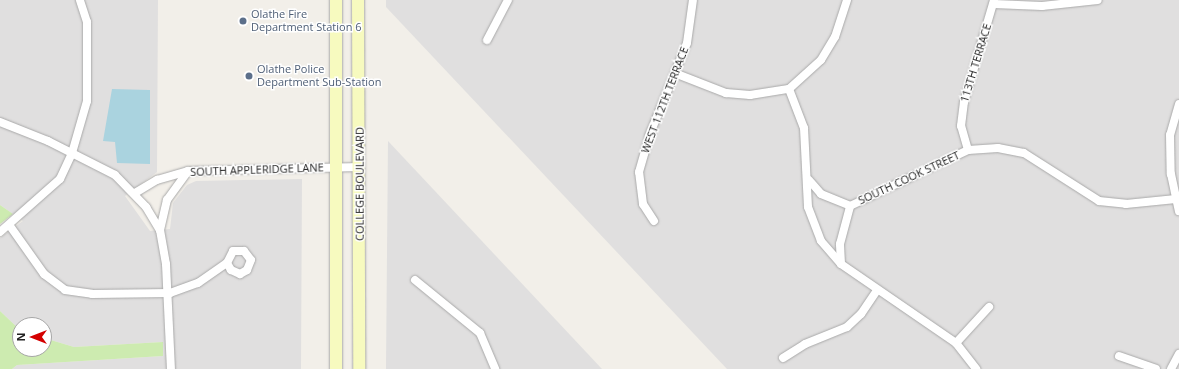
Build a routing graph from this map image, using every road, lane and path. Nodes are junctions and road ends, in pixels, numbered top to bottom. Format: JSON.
{"nodes":[{"id":1,"x":80,"y":0,"type":"edge"},
{"id":2,"x":336,"y":0,"type":"edge"},
{"id":3,"x":358,"y":0,"type":"edge"},
{"id":4,"x":508,"y":0,"type":"edge"},
{"id":5,"x":693,"y":0,"type":"edge"},
{"id":6,"x":847,"y":0,"type":"edge"},
{"id":7,"x":1098,"y":0,"type":"edge"},
{"id":8,"x":994,"y":2,"type":"edge"},
{"id":9,"x":487,"y":40,"type":"dead end"},
{"id":10,"x":678,"y":74,"type":"junction"},
{"id":11,"x":789,"y":89,"type":"junction"},
{"id":12,"x":1179,"y":104,"type":"edge"},
{"id":13,"x":0,"y":122,"type":"edge"},
{"id":14,"x":968,"y":150,"type":"junction"},
{"id":15,"x":72,"y":153,"type":"junction"},
{"id":16,"x":336,"y":167,"type":"junction"},
{"id":17,"x":360,"y":167,"type":"junction"},
{"id":18,"x":188,"y":171,"type":"junction"},
{"id":19,"x":809,"y":180,"type":"junction"},
{"id":20,"x":135,"y":193,"type":"junction"},
{"id":21,"x":1176,"y":199,"type":"junction"},
{"id":22,"x":850,"y":206,"type":"junction"},
{"id":23,"x":1179,"y":211,"type":"edge"},
{"id":24,"x":654,"y":221,"type":"dead end"},
{"id":25,"x":10,"y":226,"type":"junction"},
{"id":26,"x":160,"y":230,"type":"junction"},
{"id":27,"x":0,"y":232,"type":"edge"},
{"id":28,"x":227,"y":263,"type":"dead end"},
{"id":29,"x":841,"y":264,"type":"junction"},
{"id":30,"x":415,"y":280,"type":"dead end"},
{"id":31,"x":877,"y":290,"type":"junction"},
{"id":32,"x":170,"y":293,"type":"junction"},
{"id":33,"x":989,"y":307,"type":"dead end"},
{"id":34,"x":956,"y":343,"type":"junction"},
{"id":35,"x":1179,"y":354,"type":"edge"},
{"id":36,"x":1118,"y":356,"type":"dead end"},
{"id":37,"x":783,"y":358,"type":"dead end"},
{"id":38,"x":171,"y":369,"type":"edge"},
{"id":39,"x":336,"y":369,"type":"edge"},
{"id":40,"x":359,"y":369,"type":"edge"},
{"id":41,"x":495,"y":369,"type":"edge"},
{"id":42,"x":976,"y":369,"type":"edge"},
{"id":43,"x":1156,"y":369,"type":"edge"},
{"id":44,"x":1171,"y":369,"type":"edge"}],
"edges":[{"from":1,"to":15,"type":"street"},
{"from":2,"to":16,"type":"street"},
{"from":3,"to":17,"type":"street","name":"COLLEGE BOULEVARD"},
{"from":4,"to":9,"type":"street"},
{"from":5,"to":10,"type":"street","name":"WEST 112TH TERRACE"},
{"from":6,"to":11,"type":"street"},
{"from":7,"to":8,"type":"street"},
{"from":8,"to":14,"type":"street","name":"113TH TERRACE"},
{"from":10,"to":11,"type":"street"},
{"from":10,"to":24,"type":"street","name":"WEST 112TH TERRACE"},
{"from":11,"to":19,"type":"street"},
{"from":12,"to":21,"type":"street"},
{"from":13,"to":15,"type":"street"},
{"from":14,"to":21,"type":"street","name":"SOUTH COOK STREET"},
{"from":14,"to":22,"type":"street","name":"SOUTH COOK STREET"},
{"from":15,"to":20,"type":"street"},
{"from":15,"to":25,"type":"street"},
{"from":16,"to":17,"type":"street","name":"SOUTH APPLERIDGE LANE"},
{"from":16,"to":18,"type":"street","name":"SOUTH APPLERIDGE LANE"},
{"from":16,"to":39,"type":"street"},
{"from":17,"to":40,"type":"street","name":"COLLEGE BOULEVARD"},
{"from":18,"to":20,"type":"street","name":"SOUTH APPLERIDGE LANE"},
{"from":18,"to":26,"type":"street"},
{"from":19,"to":22,"type":"street"},
{"from":19,"to":29,"type":"street"},
{"from":20,"to":26,"type":"street"},
{"from":21,"to":23,"type":"street"},
{"from":22,"to":29,"type":"street","name":"SOUTH COOK STREET"},
{"from":25,"to":27,"type":"street"},
{"from":25,"to":32,"type":"street"},
{"from":26,"to":32,"type":"street"},
{"from":28,"to":32,"type":"street"},
{"from":29,"to":31,"type":"street"},
{"from":30,"to":41,"type":"street"},
{"from":31,"to":34,"type":"street"},
{"from":31,"to":37,"type":"street"},
{"from":32,"to":38,"type":"street"},
{"from":33,"to":34,"type":"street"},
{"from":34,"to":42,"type":"street"},
{"from":35,"to":44,"type":"street"},
{"from":36,"to":43,"type":"street"}]}
